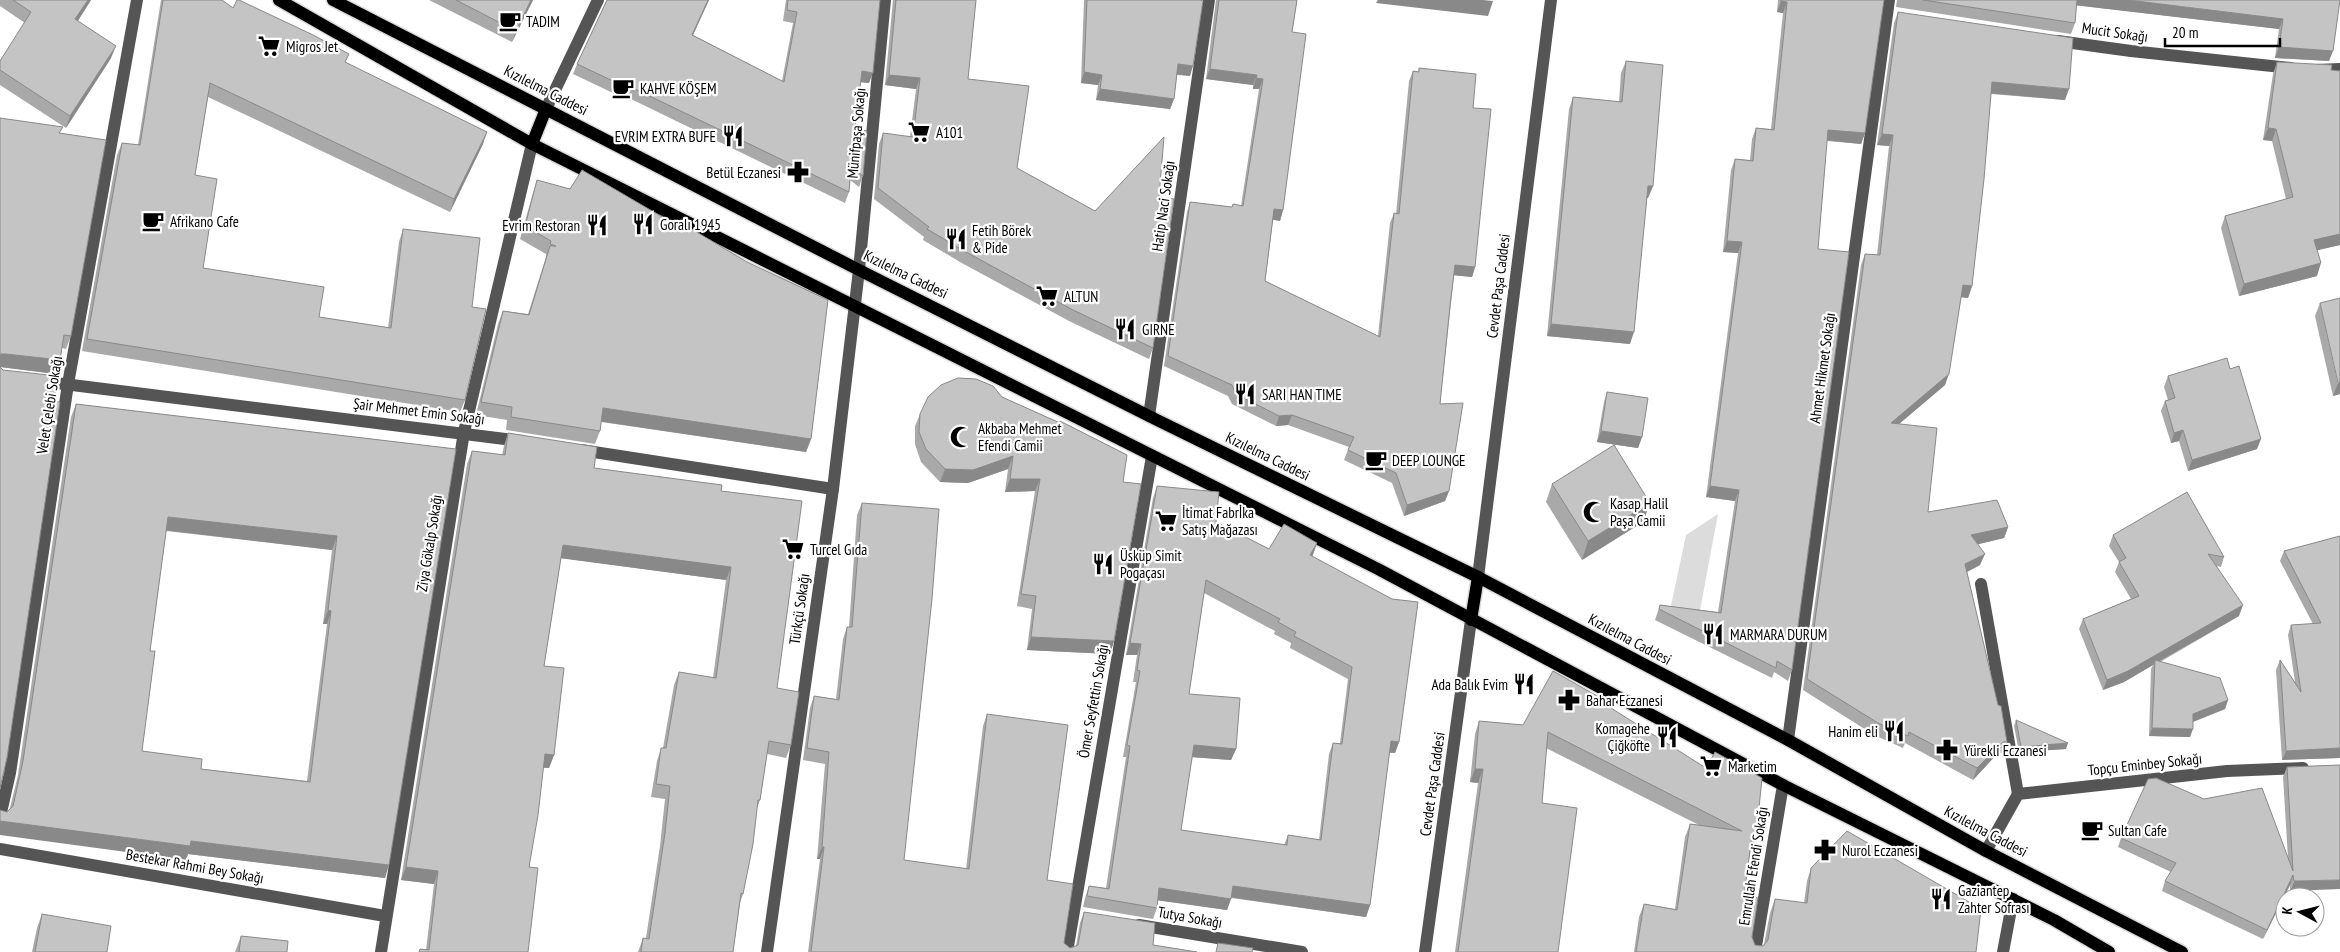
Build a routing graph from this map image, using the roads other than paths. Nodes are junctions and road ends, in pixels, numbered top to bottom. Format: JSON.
{"nodes":[{"id":1,"x":137,"y":0,"type":"edge"},
{"id":2,"x":279,"y":0,"type":"edge"},
{"id":3,"x":334,"y":0,"type":"edge"},
{"id":4,"x":598,"y":0,"type":"edge"},
{"id":5,"x":884,"y":0,"type":"edge"},
{"id":6,"x":1551,"y":0,"type":"edge"},
{"id":7,"x":1889,"y":0,"type":"edge"},
{"id":8,"x":1206,"y":2,"type":"edge"},
{"id":9,"x":2043,"y":39,"type":"edge"},
{"id":10,"x":2340,"y":69,"type":"edge"},
{"id":11,"x":546,"y":108,"type":"junction"},
{"id":12,"x":532,"y":144,"type":"junction"},
{"id":13,"x":859,"y":270,"type":"junction"},
{"id":14,"x":853,"y":307,"type":"junction"},
{"id":15,"x":29,"y":379,"type":"edge"},
{"id":16,"x":68,"y":384,"type":"junction"},
{"id":17,"x":1150,"y":416,"type":"junction"},
{"id":18,"x":464,"y":432,"type":"junction"},
{"id":19,"x":532,"y":443,"type":"edge"},
{"id":20,"x":571,"y":449,"type":"edge"},
{"id":21,"x":1152,"y":456,"type":"junction"},
{"id":22,"x":833,"y":489,"type":"junction"},
{"id":23,"x":1478,"y":577,"type":"junction"},
{"id":24,"x":1982,"y":584,"type":"dead end"},
{"id":25,"x":1470,"y":620,"type":"junction"},
{"id":26,"x":1788,"y":740,"type":"junction"},
{"id":27,"x":2312,"y":767,"type":"edge"},
{"id":28,"x":1783,"y":785,"type":"junction"},
{"id":29,"x":2018,"y":794,"type":"junction"},
{"id":30,"x":0,"y":817,"type":"edge"},
{"id":31,"x":0,"y":849,"type":"edge"},
{"id":32,"x":1986,"y":851,"type":"junction"},
{"id":33,"x":2013,"y":899,"type":"junction"},
{"id":34,"x":385,"y":916,"type":"junction"},
{"id":35,"x":1130,"y":923,"type":"edge"},
{"id":36,"x":381,"y":952,"type":"edge"},
{"id":37,"x":767,"y":952,"type":"edge"},
{"id":38,"x":1067,"y":952,"type":"edge"},
{"id":39,"x":1302,"y":952,"type":"edge"},
{"id":40,"x":1425,"y":952,"type":"edge"},
{"id":41,"x":1755,"y":952,"type":"edge"},
{"id":42,"x":2003,"y":952,"type":"edge"},
{"id":43,"x":2109,"y":952,"type":"edge"},
{"id":44,"x":2182,"y":952,"type":"edge"}],
"edges":[{"from":1,"to":16,"type":"street","name":"Velet Çelebi Sokağı"},
{"from":2,"to":12,"type":"main road"},
{"from":3,"to":11,"type":"main road","name":"Kızılelma Caddesi"},
{"from":4,"to":11,"type":"street"},
{"from":5,"to":13,"type":"street","name":"Münifpaşa Sokağı"},
{"from":6,"to":23,"type":"street","name":"Cevdet Paşa Caddesi"},
{"from":7,"to":26,"type":"street","name":"Ahmet Hikmet Sokağı"},
{"from":8,"to":17,"type":"street","name":"Hatip Naci Sokağı"},
{"from":9,"to":10,"type":"street","name":"Mucit Sokağı"},
{"from":11,"to":12,"type":"main road"},
{"from":11,"to":13,"type":"main road","name":"Kızılelma Caddesi"},
{"from":12,"to":14,"type":"main road"},
{"from":12,"to":18,"type":"street","name":"Ziya Gökalp Sokağı"},
{"from":13,"to":14,"type":"street","name":"Türkçü Sokağı"},
{"from":13,"to":17,"type":"main road","name":"Kızılelma Caddesi"},
{"from":14,"to":21,"type":"main road"},
{"from":14,"to":22,"type":"street","name":"Türkçü Sokağı"},
{"from":15,"to":16,"type":"street","name":"Şair Mehmet Emin Sokağı"},
{"from":16,"to":18,"type":"street","name":"Şair Mehmet Emin Sokağı"},
{"from":16,"to":30,"type":"street","name":"Velet Çelebi Sokağı"},
{"from":17,"to":23,"type":"main road","name":"Kızılelma Caddesi"},
{"from":18,"to":19,"type":"street","name":"Şair Mehmet Emin Sokağı"},
{"from":18,"to":34,"type":"street","name":"Ziya Gökalp Sokağı"},
{"from":20,"to":22,"type":"street"},
{"from":21,"to":25,"type":"main road"},
{"from":21,"to":38,"type":"street","name":"Ömer Seyfettin Sokağı"},
{"from":22,"to":37,"type":"street","name":"Türkçü Sokağı"},
{"from":23,"to":25,"type":"main road"},
{"from":23,"to":26,"type":"main road","name":"Kızılelma Caddesi"},
{"from":24,"to":29,"type":"street"},
{"from":25,"to":28,"type":"main road"},
{"from":25,"to":40,"type":"street","name":"Cevdet Paşa Caddesi"},
{"from":26,"to":32,"type":"main road","name":"Kızılelma Caddesi"},
{"from":27,"to":29,"type":"street","name":"Topçu Eminbey Sokağı"},
{"from":28,"to":33,"type":"main road"},
{"from":28,"to":41,"type":"street","name":"Emrullah Efendi Sokağı"},
{"from":29,"to":32,"type":"street"},
{"from":31,"to":34,"type":"street","name":"Bestekar Rahmi Bey Sokağı"},
{"from":32,"to":44,"type":"main road","name":"Kızılelma Caddesi"},
{"from":33,"to":42,"type":"street"},
{"from":33,"to":43,"type":"main road"},
{"from":34,"to":36,"type":"street","name":"Ziya Gökalp Sokağı"},
{"from":35,"to":39,"type":"street","name":"Tutya Sokağı"}]}
